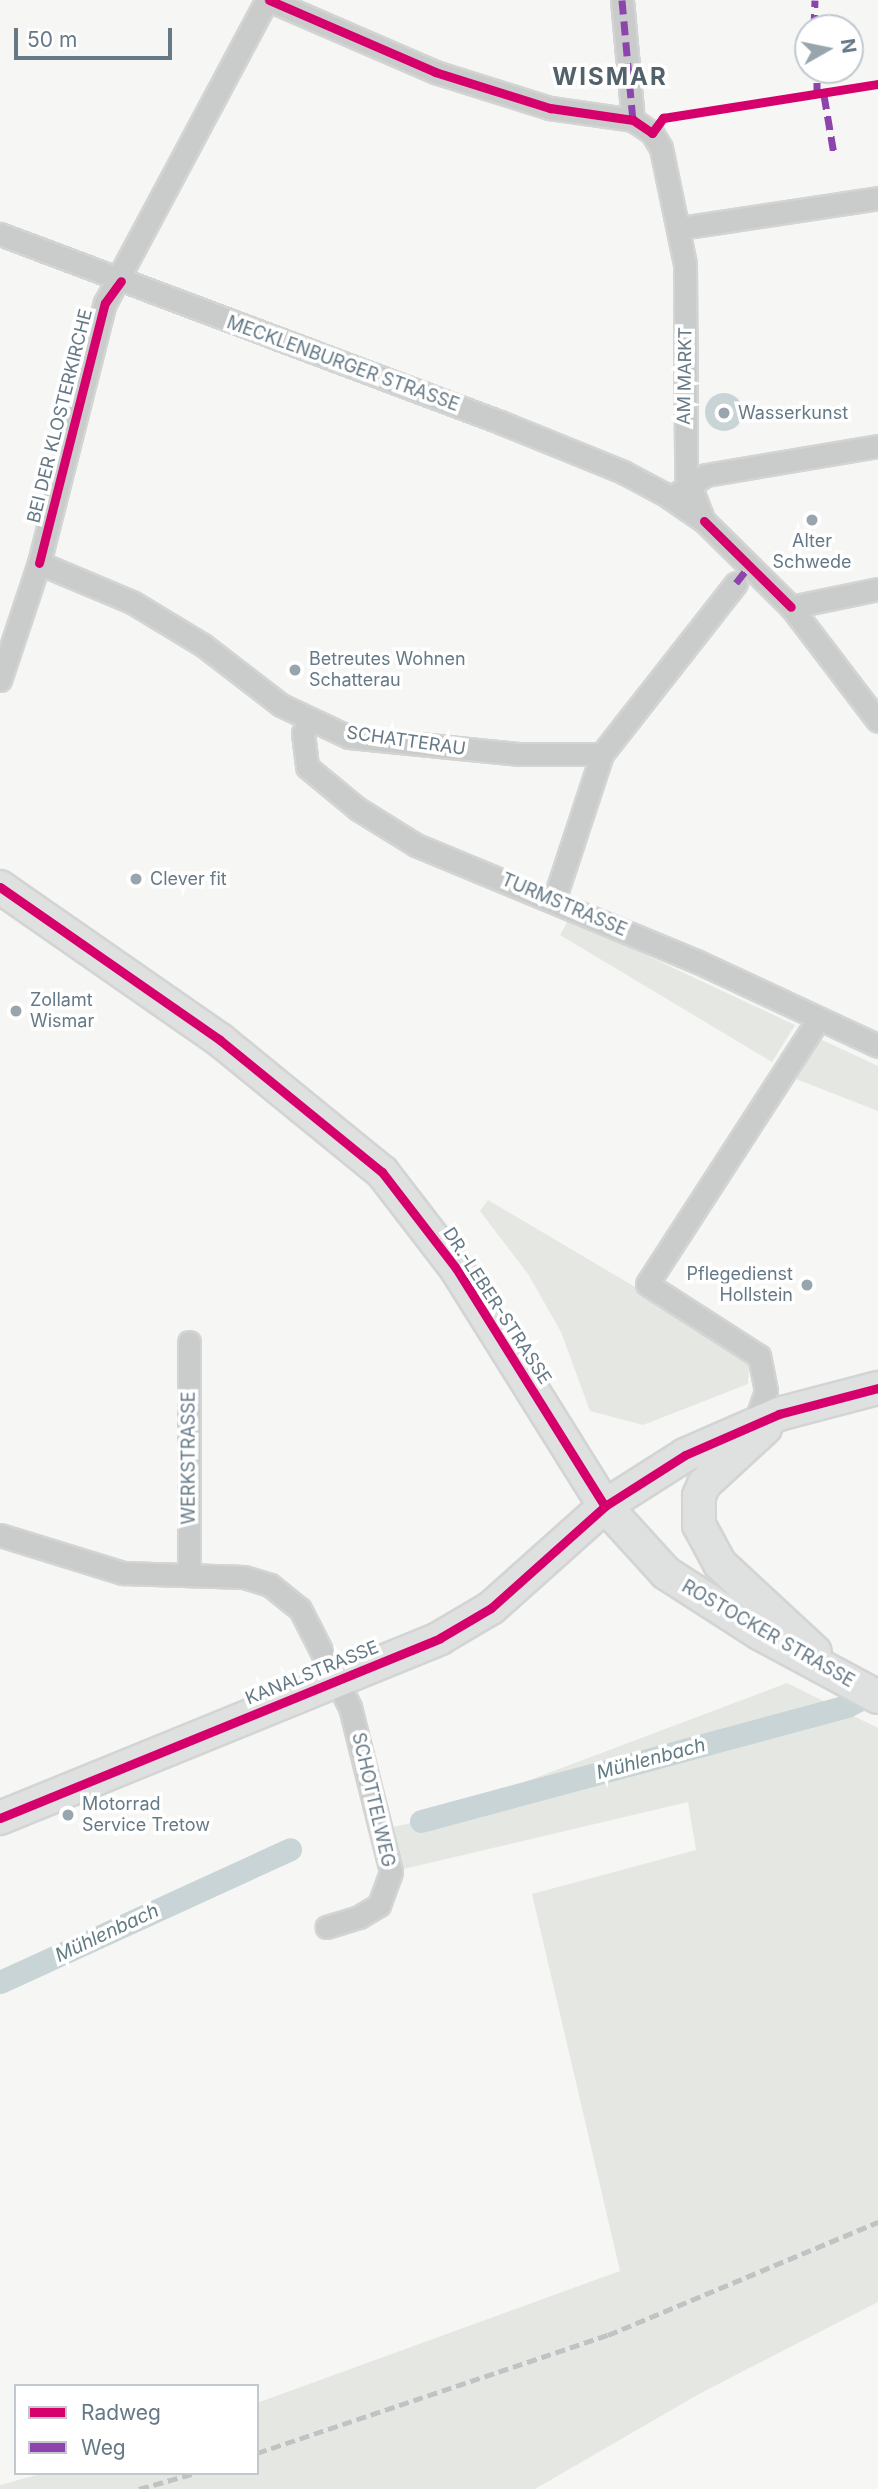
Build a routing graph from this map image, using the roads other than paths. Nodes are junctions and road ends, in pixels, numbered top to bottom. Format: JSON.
{"nodes":[{"id":1,"x":268,"y":0,"type":"edge"},
{"id":2,"x":622,"y":0,"type":"edge"},
{"id":3,"x":636,"y":121,"type":"junction"},
{"id":4,"x":878,"y":198,"type":"edge"},
{"id":5,"x":680,"y":228,"type":"junction"},
{"id":6,"x":0,"y":234,"type":"edge"},
{"id":7,"x":121,"y":281,"type":"junction"},
{"id":8,"x":684,"y":441,"type":"junction"},
{"id":9,"x":878,"y":446,"type":"edge"},
{"id":10,"x":721,"y":472,"type":"junction"},
{"id":11,"x":679,"y":496,"type":"junction"},
{"id":12,"x":39,"y":564,"type":"junction"},
{"id":13,"x":736,"y":583,"type":"dead end"},
{"id":14,"x":878,"y":589,"type":"edge"},
{"id":15,"x":791,"y":607,"type":"junction"},
{"id":16,"x":0,"y":680,"type":"edge"},
{"id":17,"x":312,"y":720,"type":"junction"},
{"id":18,"x":878,"y":721,"type":"edge"},
{"id":19,"x":601,"y":754,"type":"junction"},
{"id":20,"x":0,"y":887,"type":"edge"},
{"id":21,"x":554,"y":900,"type":"junction"},
{"id":22,"x":817,"y":1021,"type":"junction"},
{"id":23,"x":878,"y":1046,"type":"edge"},
{"id":24,"x":189,"y":1342,"type":"dead end"},
{"id":25,"x":878,"y":1388,"type":"edge"},
{"id":26,"x":767,"y":1419,"type":"junction"},
{"id":27,"x":605,"y":1506,"type":"junction"},
{"id":28,"x":0,"y":1535,"type":"edge"},
{"id":29,"x":189,"y":1574,"type":"junction"},
{"id":30,"x":843,"y":1679,"type":"junction"},
{"id":31,"x":338,"y":1681,"type":"junction"},
{"id":32,"x":878,"y":1697,"type":"edge"},
{"id":33,"x":0,"y":1818,"type":"edge"},
{"id":34,"x":327,"y":1927,"type":"dead end"}],
"edges":[{"from":1,"to":3,"type":"street"},
{"from":1,"to":7,"type":"street","name":"BEI DER KLOSTERKIRCHE"},
{"from":2,"to":3,"type":"street"},
{"from":3,"to":5,"type":"street","name":"AM MARKT"},
{"from":4,"to":5,"type":"street"},
{"from":5,"to":8,"type":"street","name":"AM MARKT"},
{"from":6,"to":7,"type":"street","name":"MECKLENBURGER STRASSE"},
{"from":7,"to":11,"type":"street","name":"MECKLENBURGER STRASSE"},
{"from":7,"to":12,"type":"street","name":"BEI DER KLOSTERKIRCHE"},
{"from":8,"to":10,"type":"street"},
{"from":8,"to":11,"type":"street","name":"AM MARKT"},
{"from":9,"to":10,"type":"street"},
{"from":10,"to":11,"type":"street"},
{"from":11,"to":15,"type":"street","name":"AM MARKT"},
{"from":12,"to":16,"type":"street","name":"BEI DER KLOSTERKIRCHE"},
{"from":12,"to":17,"type":"street","name":"SCHATTERAU"},
{"from":13,"to":19,"type":"street"},
{"from":14,"to":15,"type":"street"},
{"from":15,"to":18,"type":"street"},
{"from":17,"to":19,"type":"street","name":"SCHATTERAU"},
{"from":17,"to":21,"type":"street","name":"TURMSTRASSE"},
{"from":19,"to":21,"type":"street"},
{"from":20,"to":27,"type":"main road","name":"DR.-LEBER-STRASSE"},
{"from":21,"to":22,"type":"street","name":"TURMSTRASSE"},
{"from":22,"to":23,"type":"street","name":"TURMSTRASSE"},
{"from":22,"to":26,"type":"street"},
{"from":24,"to":29,"type":"street","name":"WERKSTRASSE"},
{"from":25,"to":26,"type":"main road"},
{"from":26,"to":27,"type":"main road"},
{"from":26,"to":30,"type":"main road"},
{"from":27,"to":30,"type":"main road","name":"ROSTOCKER STRASSE"},
{"from":27,"to":31,"type":"main road","name":"KANALSTRASSE"},
{"from":28,"to":29,"type":"street","name":"SCHOTTELWEG"},
{"from":29,"to":31,"type":"street","name":"SCHOTTELWEG"},
{"from":30,"to":32,"type":"main road","name":"ROSTOCKER STRASSE"},
{"from":31,"to":33,"type":"main road","name":"KANALSTRASSE"},
{"from":31,"to":34,"type":"street","name":"SCHOTTELWEG"}]}
